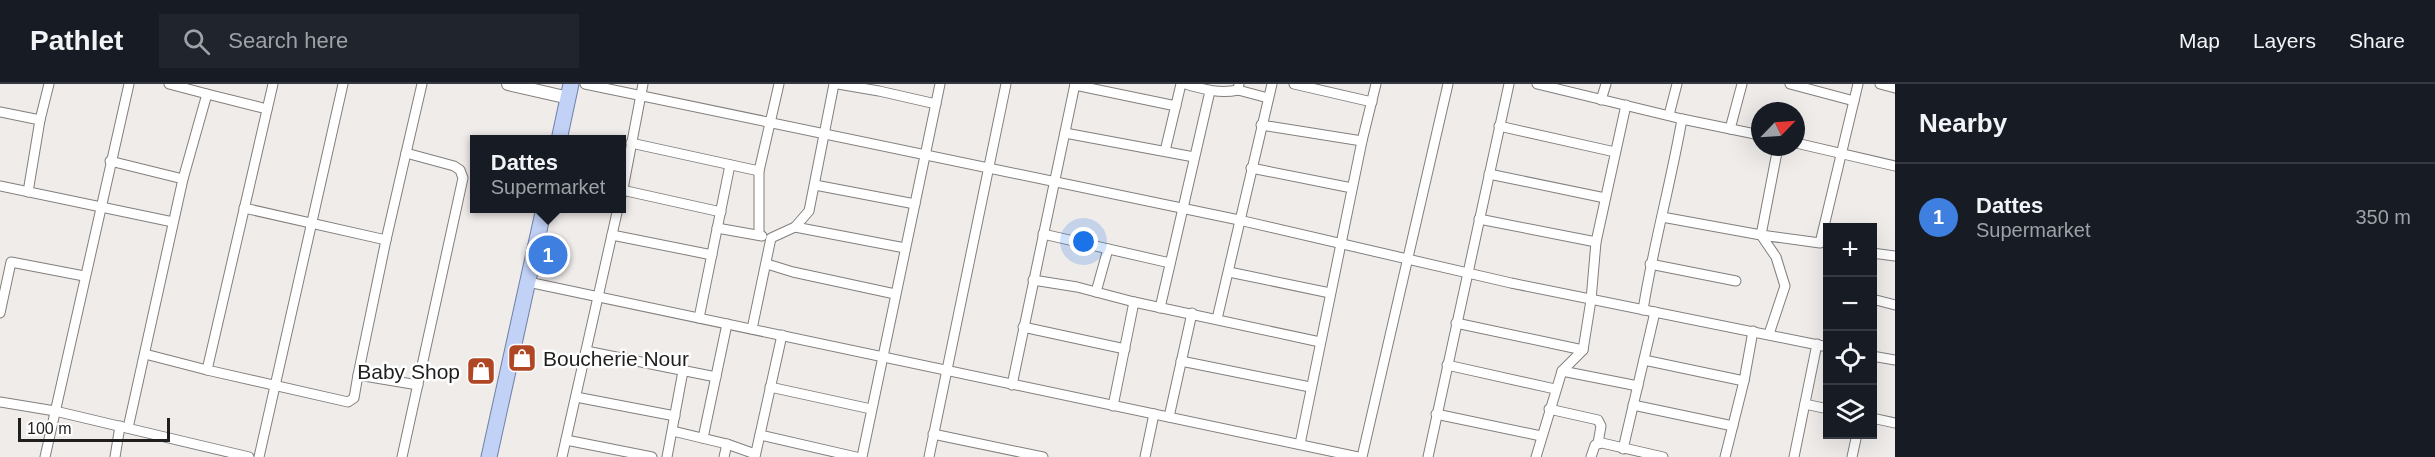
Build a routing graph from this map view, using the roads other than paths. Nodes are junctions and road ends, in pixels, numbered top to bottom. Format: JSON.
{"nodes":[{"id":1,"x":49,"y":84,"type":"edge"},
{"id":2,"x":129,"y":84,"type":"edge"},
{"id":3,"x":169,"y":84,"type":"edge"},
{"id":4,"x":273,"y":84,"type":"edge"},
{"id":5,"x":343,"y":84,"type":"edge"},
{"id":6,"x":422,"y":84,"type":"edge"},
{"id":7,"x":508,"y":84,"type":"edge"},
{"id":8,"x":585,"y":84,"type":"edge"},
{"id":9,"x":642,"y":84,"type":"edge"},
{"id":10,"x":779,"y":84,"type":"edge"},
{"id":11,"x":836,"y":84,"type":"edge"},
{"id":12,"x":940,"y":84,"type":"edge"},
{"id":13,"x":1006,"y":84,"type":"edge"},
{"id":14,"x":1075,"y":84,"type":"edge"},
{"id":15,"x":1183,"y":84,"type":"edge"},
{"id":16,"x":1272,"y":84,"type":"edge"},
{"id":17,"x":1294,"y":84,"type":"edge"},
{"id":18,"x":1376,"y":84,"type":"edge"},
{"id":19,"x":1448,"y":84,"type":"edge"},
{"id":20,"x":1509,"y":84,"type":"edge"},
{"id":21,"x":1537,"y":84,"type":"edge"},
{"id":22,"x":1606,"y":84,"type":"edge"},
{"id":23,"x":1677,"y":84,"type":"edge"},
{"id":24,"x":1742,"y":84,"type":"edge"},
{"id":25,"x":1790,"y":84,"type":"edge"},
{"id":26,"x":1858,"y":84,"type":"edge"},
{"id":27,"x":1880,"y":84,"type":"edge"},
{"id":28,"x":1239,"y":87,"type":"edge"},
{"id":29,"x":1895,"y":88,"type":"edge"},
{"id":30,"x":570,"y":91,"type":"edge"},
{"id":31,"x":1210,"y":91,"type":"junction"},
{"id":32,"x":207,"y":94,"type":"junction"},
{"id":33,"x":640,"y":95,"type":"junction"},
{"id":34,"x":1268,"y":98,"type":"junction"},
{"id":35,"x":1601,"y":100,"type":"junction"},
{"id":36,"x":1854,"y":101,"type":"junction"},
{"id":37,"x":1372,"y":102,"type":"junction"},
{"id":38,"x":936,"y":104,"type":"junction"},
{"id":39,"x":1626,"y":105,"type":"junction"},
{"id":40,"x":1176,"y":106,"type":"junction"},
{"id":41,"x":267,"y":109,"type":"junction"},
{"id":42,"x":0,"y":112,"type":"edge"},
{"id":43,"x":1669,"y":114,"type":"junction"},
{"id":44,"x":1682,"y":119,"type":"junction"},
{"id":45,"x":40,"y":120,"type":"junction"},
{"id":46,"x":770,"y":121,"type":"junction"},
{"id":47,"x":1261,"y":125,"type":"junction"},
{"id":48,"x":1499,"y":126,"type":"junction"},
{"id":49,"x":1730,"y":129,"type":"junction"},
{"id":50,"x":825,"y":133,"type":"junction"},
{"id":51,"x":1065,"y":133,"type":"junction"},
{"id":52,"x":1751,"y":133,"type":"edge"},
{"id":53,"x":560,"y":135,"type":"edge"},
{"id":54,"x":1362,"y":141,"type":"junction"},
{"id":55,"x":632,"y":143,"type":"junction"},
{"id":56,"x":1805,"y":145,"type":"edge"},
{"id":57,"x":1165,"y":151,"type":"junction"},
{"id":58,"x":1616,"y":152,"type":"junction"},
{"id":59,"x":406,"y":153,"type":"junction"},
{"id":60,"x":1843,"y":153,"type":"junction"},
{"id":61,"x":925,"y":156,"type":"junction"},
{"id":62,"x":1776,"y":156,"type":"edge"},
{"id":63,"x":1194,"y":157,"type":"junction"},
{"id":64,"x":110,"y":161,"type":"junction"},
{"id":65,"x":730,"y":165,"type":"junction"},
{"id":66,"x":1895,"y":166,"type":"edge"},
{"id":67,"x":987,"y":167,"type":"junction"},
{"id":68,"x":1251,"y":168,"type":"junction"},
{"id":69,"x":759,"y":171,"type":"junction"},
{"id":70,"x":626,"y":172,"type":"edge"},
{"id":71,"x":1489,"y":174,"type":"junction"},
{"id":72,"x":183,"y":179,"type":"junction"},
{"id":73,"x":1055,"y":182,"type":"junction"},
{"id":74,"x":815,"y":185,"type":"junction"},
{"id":75,"x":0,"y":186,"type":"edge"},
{"id":76,"x":1352,"y":188,"type":"junction"},
{"id":77,"x":28,"y":192,"type":"junction"},
{"id":78,"x":626,"y":193,"type":"edge"},
{"id":79,"x":1605,"y":198,"type":"junction"},
{"id":80,"x":915,"y":204,"type":"junction"},
{"id":81,"x":99,"y":208,"type":"junction"},
{"id":82,"x":244,"y":208,"type":"junction"},
{"id":83,"x":1183,"y":208,"type":"junction"},
{"id":84,"x":721,"y":212,"type":"junction"},
{"id":85,"x":543,"y":213,"type":"edge"},
{"id":86,"x":617,"y":213,"type":"edge"},
{"id":87,"x":1662,"y":217,"type":"junction"},
{"id":88,"x":1479,"y":219,"type":"junction"},
{"id":89,"x":1239,"y":220,"type":"junction"},
{"id":90,"x":173,"y":222,"type":"junction"},
{"id":91,"x":1828,"y":223,"type":"edge"},
{"id":92,"x":312,"y":224,"type":"junction"},
{"id":93,"x":795,"y":227,"type":"junction"},
{"id":94,"x":717,"y":228,"type":"junction"},
{"id":95,"x":1043,"y":234,"type":"junction"},
{"id":96,"x":612,"y":235,"type":"junction"},
{"id":97,"x":1761,"y":235,"type":"junction"},
{"id":98,"x":759,"y":236,"type":"junction"},
{"id":99,"x":771,"y":238,"type":"junction"},
{"id":100,"x":386,"y":240,"type":"junction"},
{"id":101,"x":1596,"y":242,"type":"junction"},
{"id":102,"x":1341,"y":243,"type":"junction"},
{"id":103,"x":1823,"y":244,"type":"edge"},
{"id":104,"x":905,"y":249,"type":"junction"},
{"id":105,"x":1108,"y":249,"type":"junction"},
{"id":106,"x":1877,"y":254,"type":"edge"},
{"id":107,"x":712,"y":255,"type":"junction"},
{"id":108,"x":1895,"y":256,"type":"edge"},
{"id":109,"x":1408,"y":258,"type":"junction"},
{"id":110,"x":0,"y":260,"type":"edge"},
{"id":111,"x":11,"y":262,"type":"junction"},
{"id":112,"x":1170,"y":263,"type":"junction"},
{"id":113,"x":767,"y":264,"type":"junction"},
{"id":114,"x":1650,"y":264,"type":"junction"},
{"id":115,"x":1229,"y":272,"type":"junction"},
{"id":116,"x":1468,"y":274,"type":"junction"},
{"id":117,"x":84,"y":276,"type":"junction"},
{"id":118,"x":1033,"y":280,"type":"junction"},
{"id":119,"x":1736,"y":281,"type":"dead end"},
{"id":120,"x":528,"y":282,"type":"junction"},
{"id":121,"x":1096,"y":291,"type":"junction"},
{"id":122,"x":1330,"y":293,"type":"junction"},
{"id":123,"x":895,"y":294,"type":"junction"},
{"id":124,"x":597,"y":297,"type":"junction"},
{"id":125,"x":1591,"y":300,"type":"junction"},
{"id":126,"x":1877,"y":300,"type":"edge"},
{"id":127,"x":1134,"y":302,"type":"junction"},
{"id":128,"x":1895,"y":304,"type":"edge"},
{"id":129,"x":1160,"y":308,"type":"junction"},
{"id":130,"x":1642,"y":310,"type":"junction"},
{"id":131,"x":0,"y":312,"type":"edge"},
{"id":132,"x":1655,"y":312,"type":"junction"},
{"id":133,"x":1192,"y":314,"type":"junction"},
{"id":134,"x":699,"y":318,"type":"junction"},
{"id":135,"x":1217,"y":319,"type":"junction"},
{"id":136,"x":1456,"y":323,"type":"junction"},
{"id":137,"x":727,"y":324,"type":"junction"},
{"id":138,"x":1023,"y":327,"type":"junction"},
{"id":139,"x":752,"y":329,"type":"junction"},
{"id":140,"x":1753,"y":331,"type":"junction"},
{"id":141,"x":1769,"y":334,"type":"junction"},
{"id":142,"x":782,"y":335,"type":"junction"},
{"id":143,"x":1320,"y":342,"type":"junction"},
{"id":144,"x":1823,"y":346,"type":"edge"},
{"id":145,"x":1125,"y":349,"type":"junction"},
{"id":146,"x":1583,"y":350,"type":"junction"},
{"id":147,"x":586,"y":351,"type":"junction"},
{"id":148,"x":145,"y":354,"type":"junction"},
{"id":149,"x":882,"y":356,"type":"junction"},
{"id":150,"x":1877,"y":357,"type":"edge"},
{"id":151,"x":1644,"y":360,"type":"junction"},
{"id":152,"x":1895,"y":360,"type":"edge"},
{"id":153,"x":1181,"y":361,"type":"junction"},
{"id":154,"x":1447,"y":365,"type":"junction"},
{"id":155,"x":947,"y":369,"type":"junction"},
{"id":156,"x":207,"y":370,"type":"junction"},
{"id":157,"x":1562,"y":370,"type":"junction"},
{"id":158,"x":683,"y":371,"type":"junction"},
{"id":159,"x":358,"y":375,"type":"junction"},
{"id":160,"x":716,"y":377,"type":"junction"},
{"id":161,"x":1744,"y":381,"type":"junction"},
{"id":162,"x":418,"y":385,"type":"junction"},
{"id":163,"x":1012,"y":385,"type":"junction"},
{"id":164,"x":275,"y":386,"type":"junction"},
{"id":165,"x":1638,"y":386,"type":"junction"},
{"id":166,"x":770,"y":387,"type":"junction"},
{"id":167,"x":1311,"y":387,"type":"junction"},
{"id":168,"x":1556,"y":388,"type":"junction"},
{"id":169,"x":576,"y":397,"type":"junction"},
{"id":170,"x":0,"y":402,"type":"edge"},
{"id":171,"x":1805,"y":404,"type":"junction"},
{"id":172,"x":1633,"y":405,"type":"junction"},
{"id":173,"x":1113,"y":406,"type":"junction"},
{"id":174,"x":1823,"y":408,"type":"edge"},
{"id":175,"x":871,"y":409,"type":"junction"},
{"id":176,"x":1549,"y":409,"type":"junction"},
{"id":177,"x":55,"y":411,"type":"junction"},
{"id":178,"x":1154,"y":414,"type":"junction"},
{"id":179,"x":1436,"y":414,"type":"junction"},
{"id":180,"x":675,"y":416,"type":"junction"},
{"id":181,"x":1169,"y":417,"type":"junction"},
{"id":182,"x":1877,"y":419,"type":"edge"},
{"id":183,"x":1895,"y":423,"type":"edge"},
{"id":184,"x":1733,"y":426,"type":"junction"},
{"id":185,"x":124,"y":427,"type":"junction"},
{"id":186,"x":673,"y":431,"type":"junction"},
{"id":187,"x":933,"y":434,"type":"junction"},
{"id":188,"x":760,"y":435,"type":"junction"},
{"id":189,"x":1541,"y":436,"type":"junction"},
{"id":190,"x":703,"y":438,"type":"junction"},
{"id":191,"x":1856,"y":439,"type":"edge"},
{"id":192,"x":566,"y":440,"type":"junction"},
{"id":193,"x":1598,"y":443,"type":"junction"},
{"id":194,"x":727,"y":444,"type":"junction"},
{"id":195,"x":1300,"y":444,"type":"junction"},
{"id":196,"x":993,"y":446,"type":"junction"},
{"id":197,"x":1623,"y":449,"type":"junction"},
{"id":198,"x":755,"y":455,"type":"edge"},
{"id":199,"x":45,"y":457,"type":"edge"},
{"id":200,"x":115,"y":457,"type":"edge"},
{"id":201,"x":249,"y":457,"type":"edge"},
{"id":202,"x":259,"y":457,"type":"edge"},
{"id":203,"x":402,"y":457,"type":"edge"},
{"id":204,"x":489,"y":457,"type":"edge"},
{"id":205,"x":562,"y":457,"type":"edge"},
{"id":206,"x":652,"y":457,"type":"edge"},
{"id":207,"x":667,"y":457,"type":"edge"},
{"id":208,"x":723,"y":457,"type":"edge"},
{"id":209,"x":856,"y":457,"type":"edge"},
{"id":210,"x":862,"y":457,"type":"edge"},
{"id":211,"x":929,"y":457,"type":"edge"},
{"id":212,"x":990,"y":457,"type":"edge"},
{"id":213,"x":1043,"y":457,"type":"edge"},
{"id":214,"x":1145,"y":457,"type":"edge"},
{"id":215,"x":1360,"y":457,"type":"edge"},
{"id":216,"x":1428,"y":457,"type":"edge"},
{"id":217,"x":1536,"y":457,"type":"edge"},
{"id":218,"x":1591,"y":457,"type":"edge"},
{"id":219,"x":1664,"y":457,"type":"edge"},
{"id":220,"x":1725,"y":457,"type":"edge"},
{"id":221,"x":1794,"y":457,"type":"edge"},
{"id":222,"x":1852,"y":457,"type":"edge"}],
"edges":[{"from":1,"to":45,"type":"street"},
{"from":2,"to":64,"type":"street"},
{"from":3,"to":32,"type":"street"},
{"from":4,"to":41,"type":"street"},
{"from":5,"to":92,"type":"street"},
{"from":6,"to":59,"type":"street"},
{"from":7,"to":30,"type":"street"},
{"from":8,"to":33,"type":"street"},
{"from":9,"to":33,"type":"street"},
{"from":10,"to":46,"type":"street"},
{"from":11,"to":38,"type":"street"},
{"from":11,"to":50,"type":"street"},
{"from":12,"to":38,"type":"street"},
{"from":13,"to":67,"type":"street"},
{"from":14,"to":40,"type":"street"},
{"from":14,"to":51,"type":"street"},
{"from":15,"to":31,"type":"street"},
{"from":15,"to":40,"type":"street"},
{"from":16,"to":34,"type":"street"},
{"from":17,"to":37,"type":"street"},
{"from":18,"to":37,"type":"street"},
{"from":19,"to":109,"type":"street"},
{"from":20,"to":48,"type":"street"},
{"from":21,"to":35,"type":"street"},
{"from":22,"to":35,"type":"street"},
{"from":23,"to":43,"type":"street"},
{"from":24,"to":49,"type":"street"},
{"from":25,"to":36,"type":"street"},
{"from":26,"to":36,"type":"street"},
{"from":27,"to":29,"type":"street"},
{"from":28,"to":31,"type":"street"},
{"from":28,"to":34,"type":"street"},
{"from":30,"to":53,"type":"main road"},
{"from":31,"to":63,"type":"street"},
{"from":32,"to":41,"type":"street"},
{"from":32,"to":72,"type":"street"},
{"from":33,"to":46,"type":"street"},
{"from":33,"to":55,"type":"street"},
{"from":34,"to":47,"type":"street"},
{"from":35,"to":39,"type":"street"},
{"from":36,"to":60,"type":"street"},
{"from":37,"to":54,"type":"street"},
{"from":38,"to":61,"type":"street"},
{"from":39,"to":43,"type":"street"},
{"from":39,"to":58,"type":"street"},
{"from":40,"to":57,"type":"street"},
{"from":41,"to":82,"type":"street"},
{"from":42,"to":45,"type":"street"},
{"from":43,"to":44,"type":"street"},
{"from":44,"to":49,"type":"street"},
{"from":44,"to":87,"type":"street"},
{"from":45,"to":77,"type":"street"},
{"from":46,"to":50,"type":"street"},
{"from":46,"to":69,"type":"street"},
{"from":47,"to":54,"type":"street"},
{"from":47,"to":68,"type":"street"},
{"from":48,"to":58,"type":"street"},
{"from":48,"to":71,"type":"street"},
{"from":49,"to":52,"type":"street"},
{"from":50,"to":61,"type":"street"},
{"from":50,"to":74,"type":"street"},
{"from":51,"to":57,"type":"street"},
{"from":51,"to":73,"type":"street"},
{"from":54,"to":76,"type":"street"},
{"from":55,"to":65,"type":"street"},
{"from":55,"to":70,"type":"street"},
{"from":56,"to":60,"type":"street"},
{"from":57,"to":63,"type":"street"},
{"from":58,"to":79,"type":"street"},
{"from":59,"to":100,"type":"street"},
{"from":59,"to":162,"type":"street"},
{"from":60,"to":66,"type":"street"},
{"from":60,"to":91,"type":"street"},
{"from":61,"to":67,"type":"street"},
{"from":61,"to":80,"type":"street"},
{"from":62,"to":97,"type":"street"},
{"from":63,"to":83,"type":"street"},
{"from":64,"to":72,"type":"street"},
{"from":64,"to":81,"type":"street"},
{"from":65,"to":69,"type":"street"},
{"from":65,"to":84,"type":"street"},
{"from":67,"to":73,"type":"street"},
{"from":67,"to":155,"type":"street"},
{"from":68,"to":76,"type":"street"},
{"from":68,"to":89,"type":"street"},
{"from":69,"to":98,"type":"street"},
{"from":71,"to":79,"type":"street"},
{"from":71,"to":88,"type":"street"},
{"from":72,"to":90,"type":"street"},
{"from":73,"to":83,"type":"street"},
{"from":73,"to":95,"type":"street"},
{"from":74,"to":80,"type":"street"},
{"from":74,"to":93,"type":"street"},
{"from":75,"to":77,"type":"street"},
{"from":76,"to":102,"type":"street"},
{"from":77,"to":81,"type":"street"},
{"from":78,"to":84,"type":"street"},
{"from":79,"to":101,"type":"street"},
{"from":80,"to":104,"type":"street"},
{"from":81,"to":90,"type":"street"},
{"from":81,"to":117,"type":"street"},
{"from":82,"to":92,"type":"street"},
{"from":82,"to":156,"type":"street"},
{"from":83,"to":89,"type":"street"},
{"from":83,"to":112,"type":"street"},
{"from":84,"to":94,"type":"street"},
{"from":85,"to":120,"type":"main road"},
{"from":86,"to":96,"type":"street"},
{"from":87,"to":97,"type":"street"},
{"from":87,"to":114,"type":"street"},
{"from":88,"to":101,"type":"street"},
{"from":88,"to":116,"type":"street"},
{"from":89,"to":102,"type":"street"},
{"from":89,"to":115,"type":"street"},
{"from":90,"to":148,"type":"street"},
{"from":92,"to":100,"type":"street"},
{"from":92,"to":164,"type":"street"},
{"from":93,"to":99,"type":"street"},
{"from":93,"to":104,"type":"street"},
{"from":94,"to":98,"type":"street"},
{"from":94,"to":107,"type":"street"},
{"from":95,"to":105,"type":"street"},
{"from":95,"to":118,"type":"street"},
{"from":96,"to":107,"type":"street"},
{"from":96,"to":124,"type":"street"},
{"from":97,"to":103,"type":"street"},
{"from":97,"to":141,"type":"street"},
{"from":98,"to":99,"type":"street"},
{"from":99,"to":113,"type":"street"},
{"from":100,"to":159,"type":"street"},
{"from":101,"to":125,"type":"street"},
{"from":102,"to":109,"type":"street"},
{"from":102,"to":122,"type":"street"},
{"from":104,"to":123,"type":"street"},
{"from":105,"to":112,"type":"street"},
{"from":105,"to":121,"type":"street"},
{"from":106,"to":108,"type":"street"},
{"from":107,"to":134,"type":"street"},
{"from":109,"to":116,"type":"street"},
{"from":109,"to":215,"type":"street"},
{"from":110,"to":111,"type":"street"},
{"from":111,"to":117,"type":"street"},
{"from":111,"to":131,"type":"street"},
{"from":112,"to":129,"type":"street"},
{"from":113,"to":123,"type":"street"},
{"from":113,"to":139,"type":"street"},
{"from":114,"to":119,"type":"street"},
{"from":114,"to":130,"type":"street"},
{"from":115,"to":122,"type":"street"},
{"from":115,"to":135,"type":"street"},
{"from":116,"to":125,"type":"street"},
{"from":116,"to":136,"type":"street"},
{"from":117,"to":177,"type":"street"},
{"from":118,"to":121,"type":"street"},
{"from":118,"to":138,"type":"street"},
{"from":120,"to":124,"type":"street"},
{"from":120,"to":204,"type":"main road"},
{"from":121,"to":127,"type":"street"},
{"from":122,"to":143,"type":"street"},
{"from":123,"to":149,"type":"street"},
{"from":124,"to":134,"type":"street"},
{"from":124,"to":147,"type":"street"},
{"from":125,"to":130,"type":"street"},
{"from":125,"to":146,"type":"street"},
{"from":126,"to":128,"type":"street"},
{"from":127,"to":129,"type":"street"},
{"from":127,"to":145,"type":"street"},
{"from":129,"to":133,"type":"street"},
{"from":130,"to":132,"type":"street"},
{"from":132,"to":140,"type":"street"},
{"from":132,"to":151,"type":"street"},
{"from":133,"to":135,"type":"street"},
{"from":133,"to":153,"type":"street"},
{"from":134,"to":137,"type":"street"},
{"from":135,"to":143,"type":"street"},
{"from":136,"to":146,"type":"street"},
{"from":136,"to":154,"type":"street"},
{"from":137,"to":139,"type":"street"},
{"from":137,"to":160,"type":"street"},
{"from":138,"to":145,"type":"street"},
{"from":138,"to":163,"type":"street"},
{"from":139,"to":142,"type":"street"},
{"from":140,"to":141,"type":"street"},
{"from":140,"to":161,"type":"street"},
{"from":141,"to":144,"type":"street"},
{"from":142,"to":149,"type":"street"},
{"from":142,"to":166,"type":"street"},
{"from":143,"to":167,"type":"street"},
{"from":144,"to":171,"type":"street"},
{"from":145,"to":173,"type":"street"},
{"from":146,"to":157,"type":"street"},
{"from":147,"to":158,"type":"street"},
{"from":147,"to":169,"type":"street"},
{"from":148,"to":156,"type":"street"},
{"from":148,"to":185,"type":"street"},
{"from":149,"to":155,"type":"street"},
{"from":149,"to":175,"type":"street"},
{"from":150,"to":152,"type":"street"},
{"from":151,"to":161,"type":"street"},
{"from":151,"to":165,"type":"street"},
{"from":153,"to":167,"type":"street"},
{"from":153,"to":181,"type":"street"},
{"from":154,"to":168,"type":"street"},
{"from":154,"to":179,"type":"street"},
{"from":155,"to":163,"type":"street"},
{"from":155,"to":187,"type":"street"},
{"from":156,"to":164,"type":"street"},
{"from":157,"to":165,"type":"street"},
{"from":157,"to":168,"type":"street"},
{"from":158,"to":160,"type":"street"},
{"from":158,"to":180,"type":"street"},
{"from":159,"to":162,"type":"street"},
{"from":159,"to":164,"type":"street"},
{"from":160,"to":190,"type":"street"},
{"from":161,"to":184,"type":"street"},
{"from":162,"to":203,"type":"street"},
{"from":163,"to":173,"type":"street"},
{"from":164,"to":202,"type":"street"},
{"from":165,"to":172,"type":"street"},
{"from":166,"to":175,"type":"street"},
{"from":166,"to":188,"type":"street"},
{"from":167,"to":195,"type":"street"},
{"from":168,"to":176,"type":"street"},
{"from":169,"to":180,"type":"street"},
{"from":169,"to":192,"type":"street"},
{"from":170,"to":177,"type":"street"},
{"from":171,"to":174,"type":"street"},
{"from":171,"to":221,"type":"street"},
{"from":172,"to":184,"type":"street"},
{"from":172,"to":197,"type":"street"},
{"from":173,"to":178,"type":"street"},
{"from":175,"to":210,"type":"street"},
{"from":176,"to":189,"type":"street"},
{"from":176,"to":193,"type":"street"},
{"from":177,"to":185,"type":"street"},
{"from":177,"to":199,"type":"street"},
{"from":178,"to":181,"type":"street"},
{"from":178,"to":214,"type":"street"},
{"from":179,"to":189,"type":"street"},
{"from":179,"to":216,"type":"street"},
{"from":180,"to":186,"type":"street"},
{"from":181,"to":195,"type":"street"},
{"from":182,"to":183,"type":"street"},
{"from":184,"to":220,"type":"street"},
{"from":185,"to":200,"type":"street"},
{"from":185,"to":201,"type":"street"},
{"from":186,"to":190,"type":"street"},
{"from":186,"to":207,"type":"street"},
{"from":187,"to":196,"type":"street"},
{"from":187,"to":211,"type":"street"},
{"from":188,"to":198,"type":"street"},
{"from":188,"to":209,"type":"street"},
{"from":189,"to":217,"type":"street"},
{"from":190,"to":194,"type":"street"},
{"from":191,"to":222,"type":"street"},
{"from":192,"to":205,"type":"street"},
{"from":192,"to":206,"type":"street"},
{"from":193,"to":197,"type":"street"},
{"from":193,"to":218,"type":"street"},
{"from":194,"to":198,"type":"street"},
{"from":194,"to":208,"type":"street"},
{"from":195,"to":215,"type":"street"},
{"from":196,"to":212,"type":"street"},
{"from":196,"to":213,"type":"street"},
{"from":197,"to":219,"type":"street"}]}
